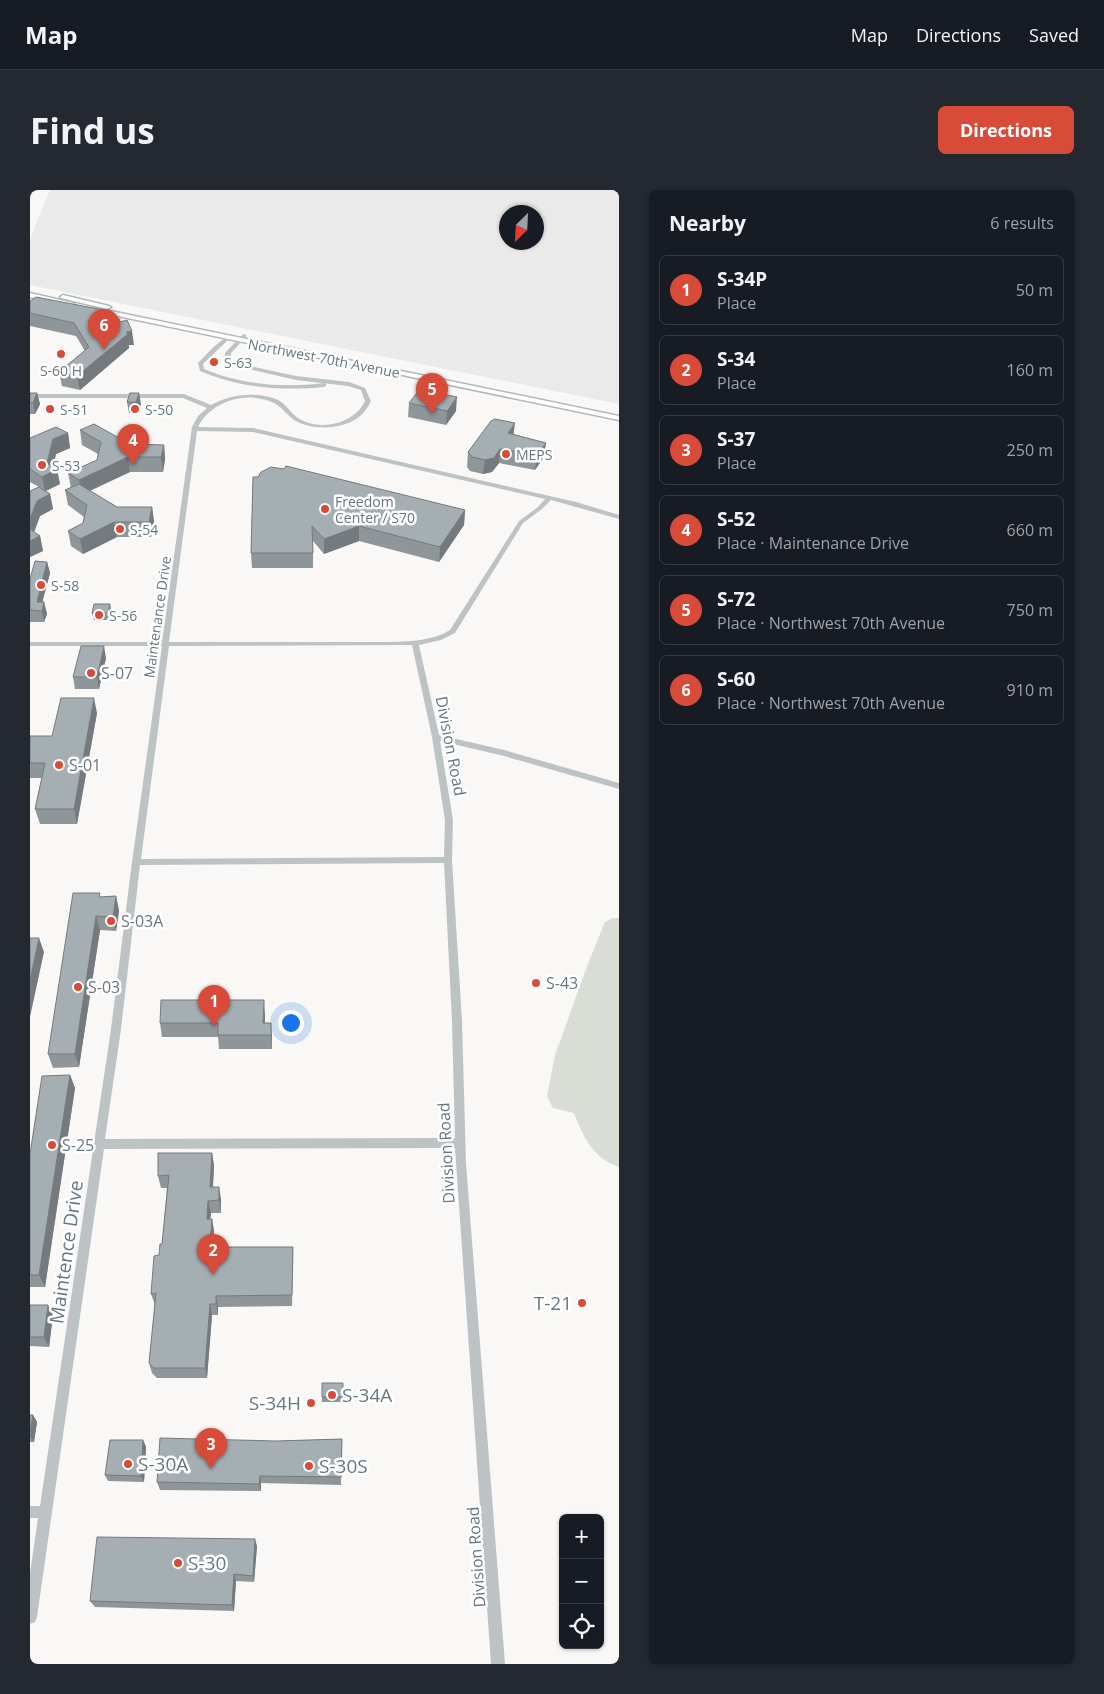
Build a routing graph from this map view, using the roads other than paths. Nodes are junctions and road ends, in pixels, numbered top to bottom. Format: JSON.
{"nodes":[{"id":1,"x":30,"y":290,"type":"edge"},
{"id":2,"x":30,"y":295,"type":"edge"},
{"id":3,"x":228,"y":338,"type":"junction"},
{"id":4,"x":242,"y":339,"type":"junction"},
{"id":5,"x":337,"y":382,"type":"junction"},
{"id":6,"x":30,"y":396,"type":"edge"},
{"id":7,"x":210,"y":407,"type":"junction"},
{"id":8,"x":619,"y":412,"type":"edge"},
{"id":9,"x":619,"y":418,"type":"edge"},
{"id":10,"x":195,"y":428,"type":"junction"},
{"id":11,"x":549,"y":498,"type":"junction"},
{"id":12,"x":619,"y":517,"type":"edge"},
{"id":13,"x":415,"y":643,"type":"junction"},
{"id":14,"x":30,"y":644,"type":"edge"},
{"id":15,"x":166,"y":644,"type":"junction"},
{"id":16,"x":436,"y":737,"type":"junction"},
{"id":17,"x":619,"y":786,"type":"edge"},
{"id":18,"x":448,"y":860,"type":"junction"},
{"id":19,"x":136,"y":862,"type":"junction"},
{"id":20,"x":460,"y":1143,"type":"junction"},
{"id":21,"x":99,"y":1144,"type":"junction"},
{"id":22,"x":30,"y":1512,"type":"edge"},
{"id":23,"x":44,"y":1512,"type":"junction"},
{"id":24,"x":30,"y":1617,"type":"edge"},
{"id":25,"x":498,"y":1664,"type":"edge"}],
"edges":[{"from":1,"to":4,"type":"main road","name":"Northwest 70th Avenue"},
{"from":2,"to":3,"type":"main road","name":"Northwest 70th Avenue"},
{"from":3,"to":4,"type":"main road","name":"Northwest 70th Avenue"},
{"from":3,"to":5,"type":"street"},
{"from":4,"to":5,"type":"street"},
{"from":4,"to":8,"type":"main road","name":"Northwest 70th Avenue"},
{"from":4,"to":9,"type":"main road","name":"Northwest 70th Avenue"},
{"from":5,"to":7,"type":"street"},
{"from":6,"to":7,"type":"street"},
{"from":7,"to":10,"type":"street","name":"Maintenance Drive"},
{"from":10,"to":11,"type":"street"},
{"from":10,"to":15,"type":"street","name":"Maintenance Drive"},
{"from":11,"to":12,"type":"street"},
{"from":11,"to":13,"type":"street"},
{"from":13,"to":15,"type":"street"},
{"from":13,"to":16,"type":"street","name":"Division Road"},
{"from":14,"to":15,"type":"street"},
{"from":15,"to":19,"type":"street","name":"Maintenance Drive"},
{"from":16,"to":17,"type":"street"},
{"from":16,"to":18,"type":"street","name":"Division Road"},
{"from":18,"to":19,"type":"street"},
{"from":18,"to":20,"type":"street","name":"Division Road"},
{"from":19,"to":21,"type":"street","name":"Maintence Drive"},
{"from":20,"to":21,"type":"street"},
{"from":20,"to":25,"type":"street","name":"Division Road"},
{"from":21,"to":23,"type":"street","name":"Maintence Drive"},
{"from":22,"to":23,"type":"street"},
{"from":23,"to":24,"type":"street","name":"Maintence Drive"}]}
